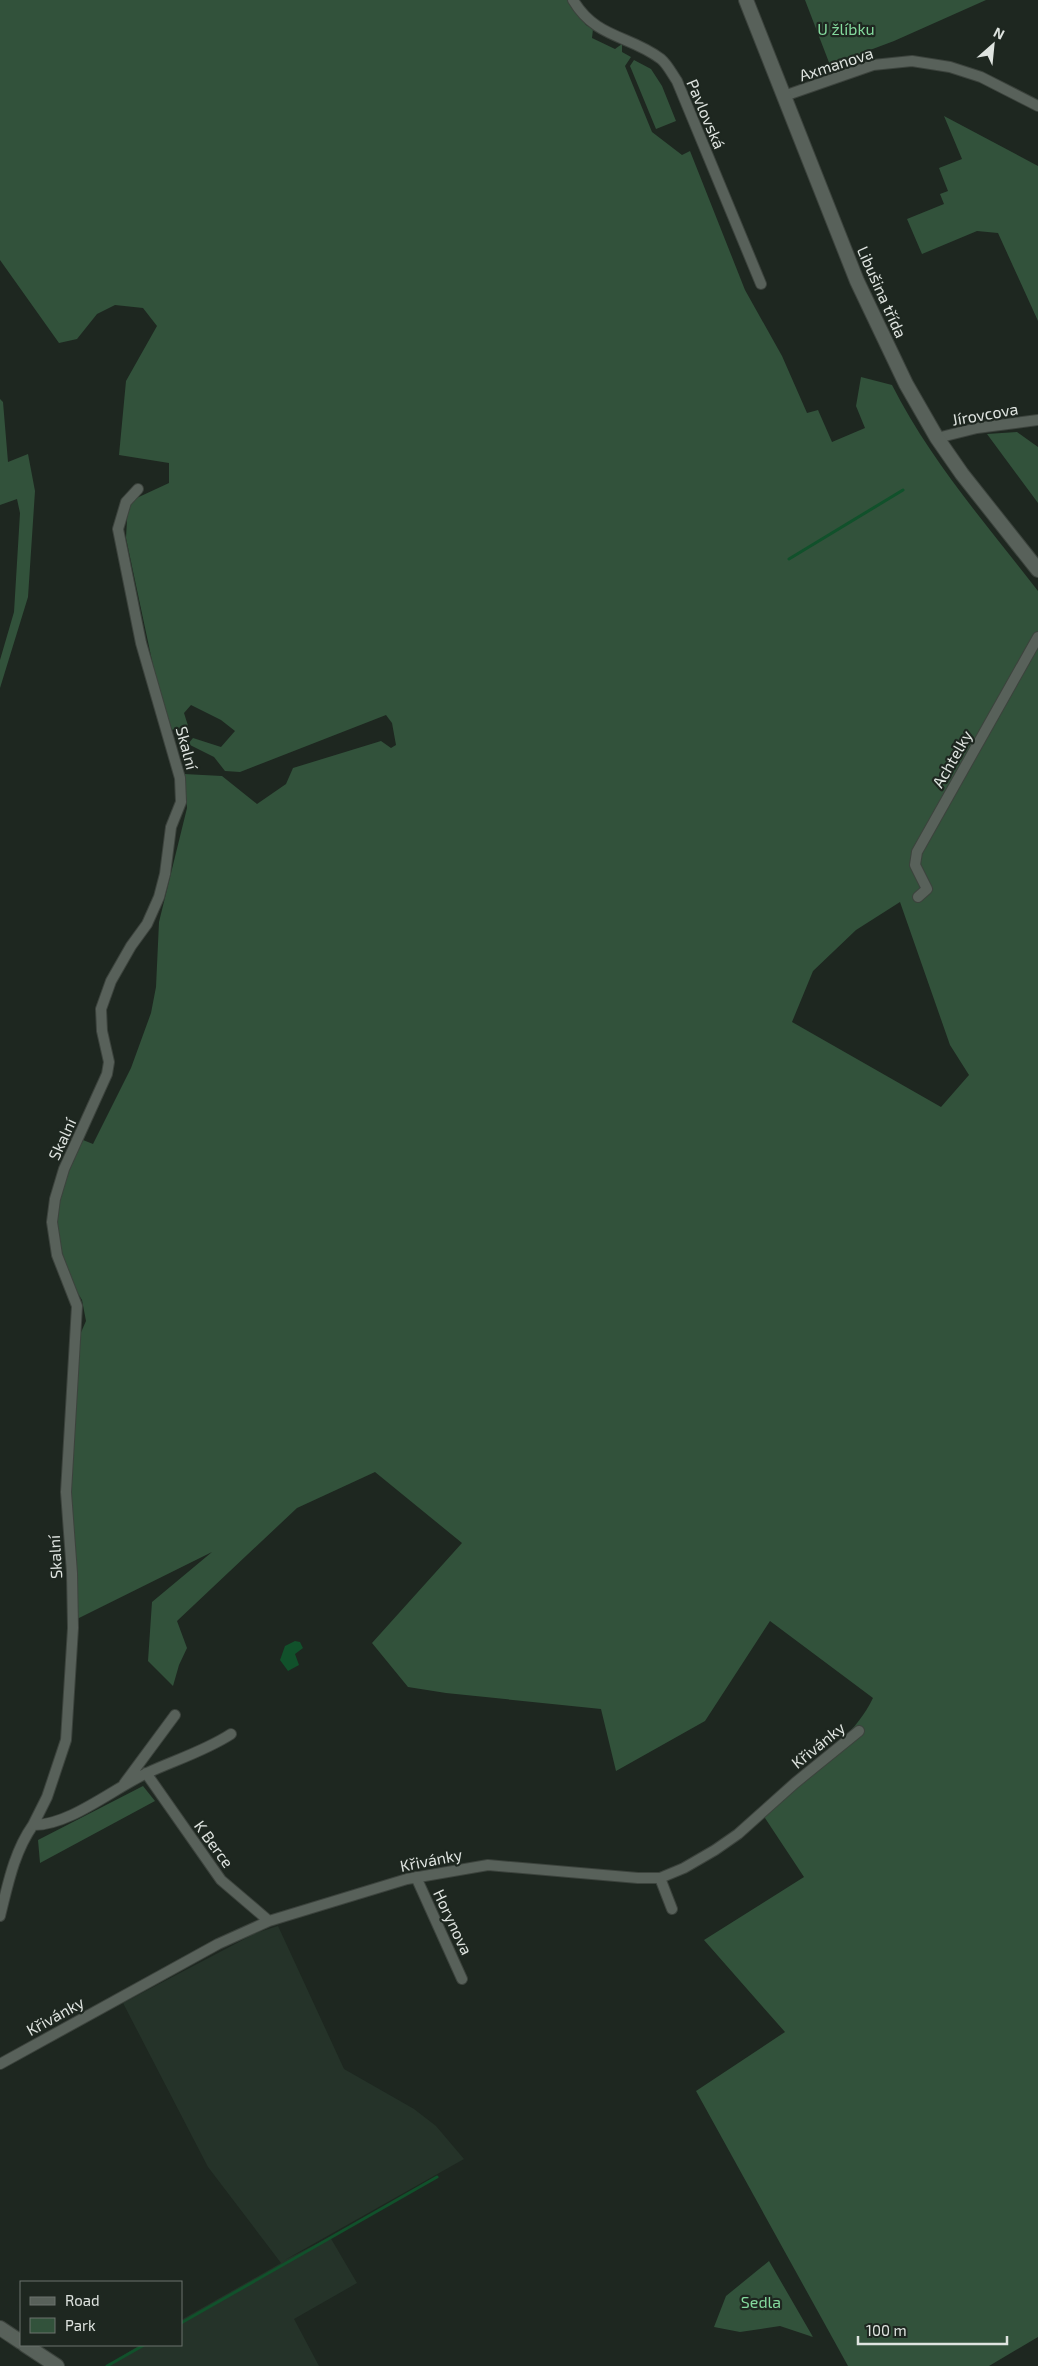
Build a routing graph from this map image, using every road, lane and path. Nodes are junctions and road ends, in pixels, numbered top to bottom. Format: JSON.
{"nodes":[{"id":1,"x":574,"y":0,"type":"edge"},
{"id":2,"x":746,"y":0,"type":"edge"},
{"id":3,"x":784,"y":96,"type":"junction"},
{"id":4,"x":1038,"y":106,"type":"edge"},
{"id":5,"x":761,"y":284,"type":"dead end"},
{"id":6,"x":1038,"y":420,"type":"edge"},
{"id":7,"x":937,"y":438,"type":"junction"},
{"id":8,"x":138,"y":489,"type":"dead end"},
{"id":9,"x":1038,"y":570,"type":"edge"},
{"id":10,"x":1038,"y":637,"type":"edge"},
{"id":11,"x":918,"y":897,"type":"dead end"},
{"id":12,"x":175,"y":1715,"type":"dead end"},
{"id":13,"x":859,"y":1732,"type":"dead end"},
{"id":14,"x":231,"y":1734,"type":"dead end"},
{"id":15,"x":146,"y":1773,"type":"junction"},
{"id":16,"x":122,"y":1787,"type":"junction"},
{"id":17,"x":33,"y":1825,"type":"junction"},
{"id":18,"x":416,"y":1877,"type":"junction"},
{"id":19,"x":660,"y":1878,"type":"junction"},
{"id":20,"x":672,"y":1909,"type":"dead end"},
{"id":21,"x":0,"y":1916,"type":"edge"},
{"id":22,"x":270,"y":1921,"type":"junction"},
{"id":23,"x":462,"y":1979,"type":"dead end"},
{"id":24,"x":0,"y":2064,"type":"edge"},
{"id":25,"x":0,"y":2328,"type":"edge"},
{"id":26,"x":20,"y":2341,"type":"edge"},
{"id":27,"x":26,"y":2346,"type":"edge"},
{"id":28,"x":56,"y":2366,"type":"edge"}],
"edges":[{"from":1,"to":5,"type":"street","name":"Pavlovská"},
{"from":2,"to":3,"type":"street","name":"Libušina třída"},
{"from":3,"to":4,"type":"street","name":"Axmanova"},
{"from":3,"to":7,"type":"street","name":"Libušina třída"},
{"from":6,"to":7,"type":"street","name":"Jírovcova"},
{"from":7,"to":9,"type":"street","name":"Libušina třída"},
{"from":8,"to":17,"type":"street","name":"Skalní"},
{"from":10,"to":11,"type":"street","name":"Achtelky"},
{"from":12,"to":16,"type":"street"},
{"from":13,"to":19,"type":"street","name":"Křivánky"},
{"from":14,"to":15,"type":"street"},
{"from":15,"to":16,"type":"street"},
{"from":15,"to":22,"type":"street","name":"K Berce"},
{"from":16,"to":17,"type":"street"},
{"from":17,"to":21,"type":"street","name":"Skalní"},
{"from":18,"to":19,"type":"street","name":"Křivánky"},
{"from":18,"to":22,"type":"street","name":"Křivánky"},
{"from":18,"to":23,"type":"street","name":"Horynova"},
{"from":19,"to":20,"type":"street"},
{"from":22,"to":24,"type":"street","name":"Křivánky"},
{"from":25,"to":26,"type":"street"},
{"from":27,"to":28,"type":"street"}]}
